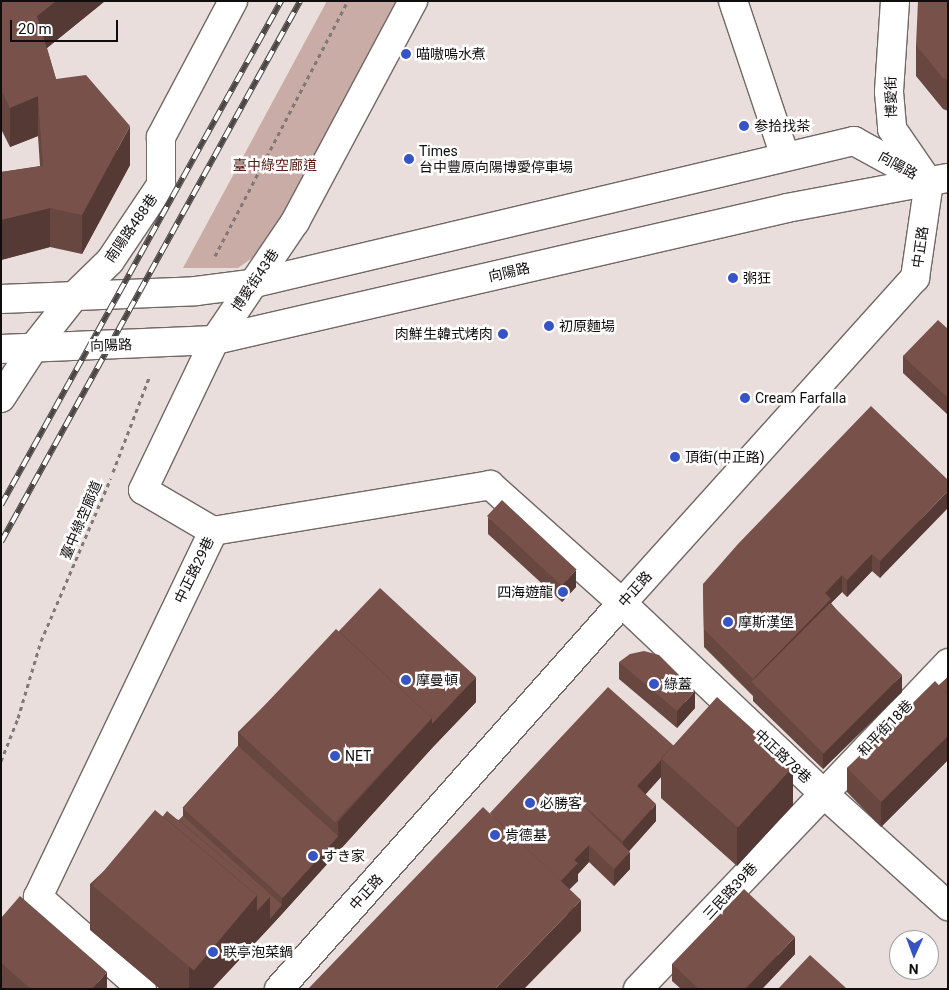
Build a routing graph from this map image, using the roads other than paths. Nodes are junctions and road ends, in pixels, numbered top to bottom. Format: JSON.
{"nodes":[{"id":1,"x":233,"y":1,"type":"edge"},
{"id":2,"x":412,"y":1,"type":"edge"},
{"id":3,"x":733,"y":1,"type":"edge"},
{"id":4,"x":895,"y":1,"type":"edge"},
{"id":5,"x":785,"y":156,"type":"junction"},
{"id":6,"x":938,"y":180,"type":"edge"},
{"id":7,"x":251,"y":284,"type":"junction"},
{"id":8,"x":75,"y":295,"type":"junction"},
{"id":9,"x":1,"y":299,"type":"edge"},
{"id":10,"x":215,"y":340,"type":"junction"},
{"id":11,"x":34,"y":347,"type":"junction"},
{"id":12,"x":1,"y":349,"type":"edge"},
{"id":13,"x":6,"y":390,"type":"edge"},
{"id":14,"x":212,"y":531,"type":"junction"},
{"id":15,"x":622,"y":603,"type":"junction"},
{"id":16,"x":948,"y":663,"type":"edge"},
{"id":17,"x":823,"y":793,"type":"junction"},
{"id":18,"x":948,"y":906,"type":"edge"},
{"id":19,"x":142,"y":989,"type":"edge"},
{"id":20,"x":279,"y":989,"type":"edge"},
{"id":21,"x":638,"y":989,"type":"edge"}],
"edges":[{"from":1,"to":8,"type":"street","name":"南陽路488巷"},
{"from":2,"to":7,"type":"street","name":"博愛街43巷"},
{"from":3,"to":5,"type":"street"},
{"from":4,"to":6,"type":"street","name":"博愛街"},
{"from":5,"to":6,"type":"street","name":"向陽路"},
{"from":5,"to":7,"type":"street","name":"向陽路"},
{"from":6,"to":10,"type":"street","name":"向陽路"},
{"from":6,"to":15,"type":"street","name":"中正路"},
{"from":7,"to":8,"type":"street","name":"向陽路"},
{"from":7,"to":10,"type":"street","name":"博愛街43巷"},
{"from":8,"to":9,"type":"street","name":"向陽路"},
{"from":8,"to":11,"type":"street","name":"南陽路488巷"},
{"from":10,"to":11,"type":"street","name":"向陽路"},
{"from":10,"to":14,"type":"street","name":"博愛街43巷"},
{"from":11,"to":12,"type":"street","name":"向陽路"},
{"from":11,"to":13,"type":"street","name":"南陽路488巷"},
{"from":14,"to":15,"type":"street","name":"中正路29巷"},
{"from":14,"to":19,"type":"street","name":"中正路29巷"},
{"from":15,"to":17,"type":"street","name":"中正路78巷"},
{"from":15,"to":20,"type":"street","name":"中正路"},
{"from":16,"to":17,"type":"street","name":"和平街18巷"},
{"from":17,"to":18,"type":"street","name":"中正路78巷"},
{"from":17,"to":21,"type":"street","name":"三民路39巷"}]}
